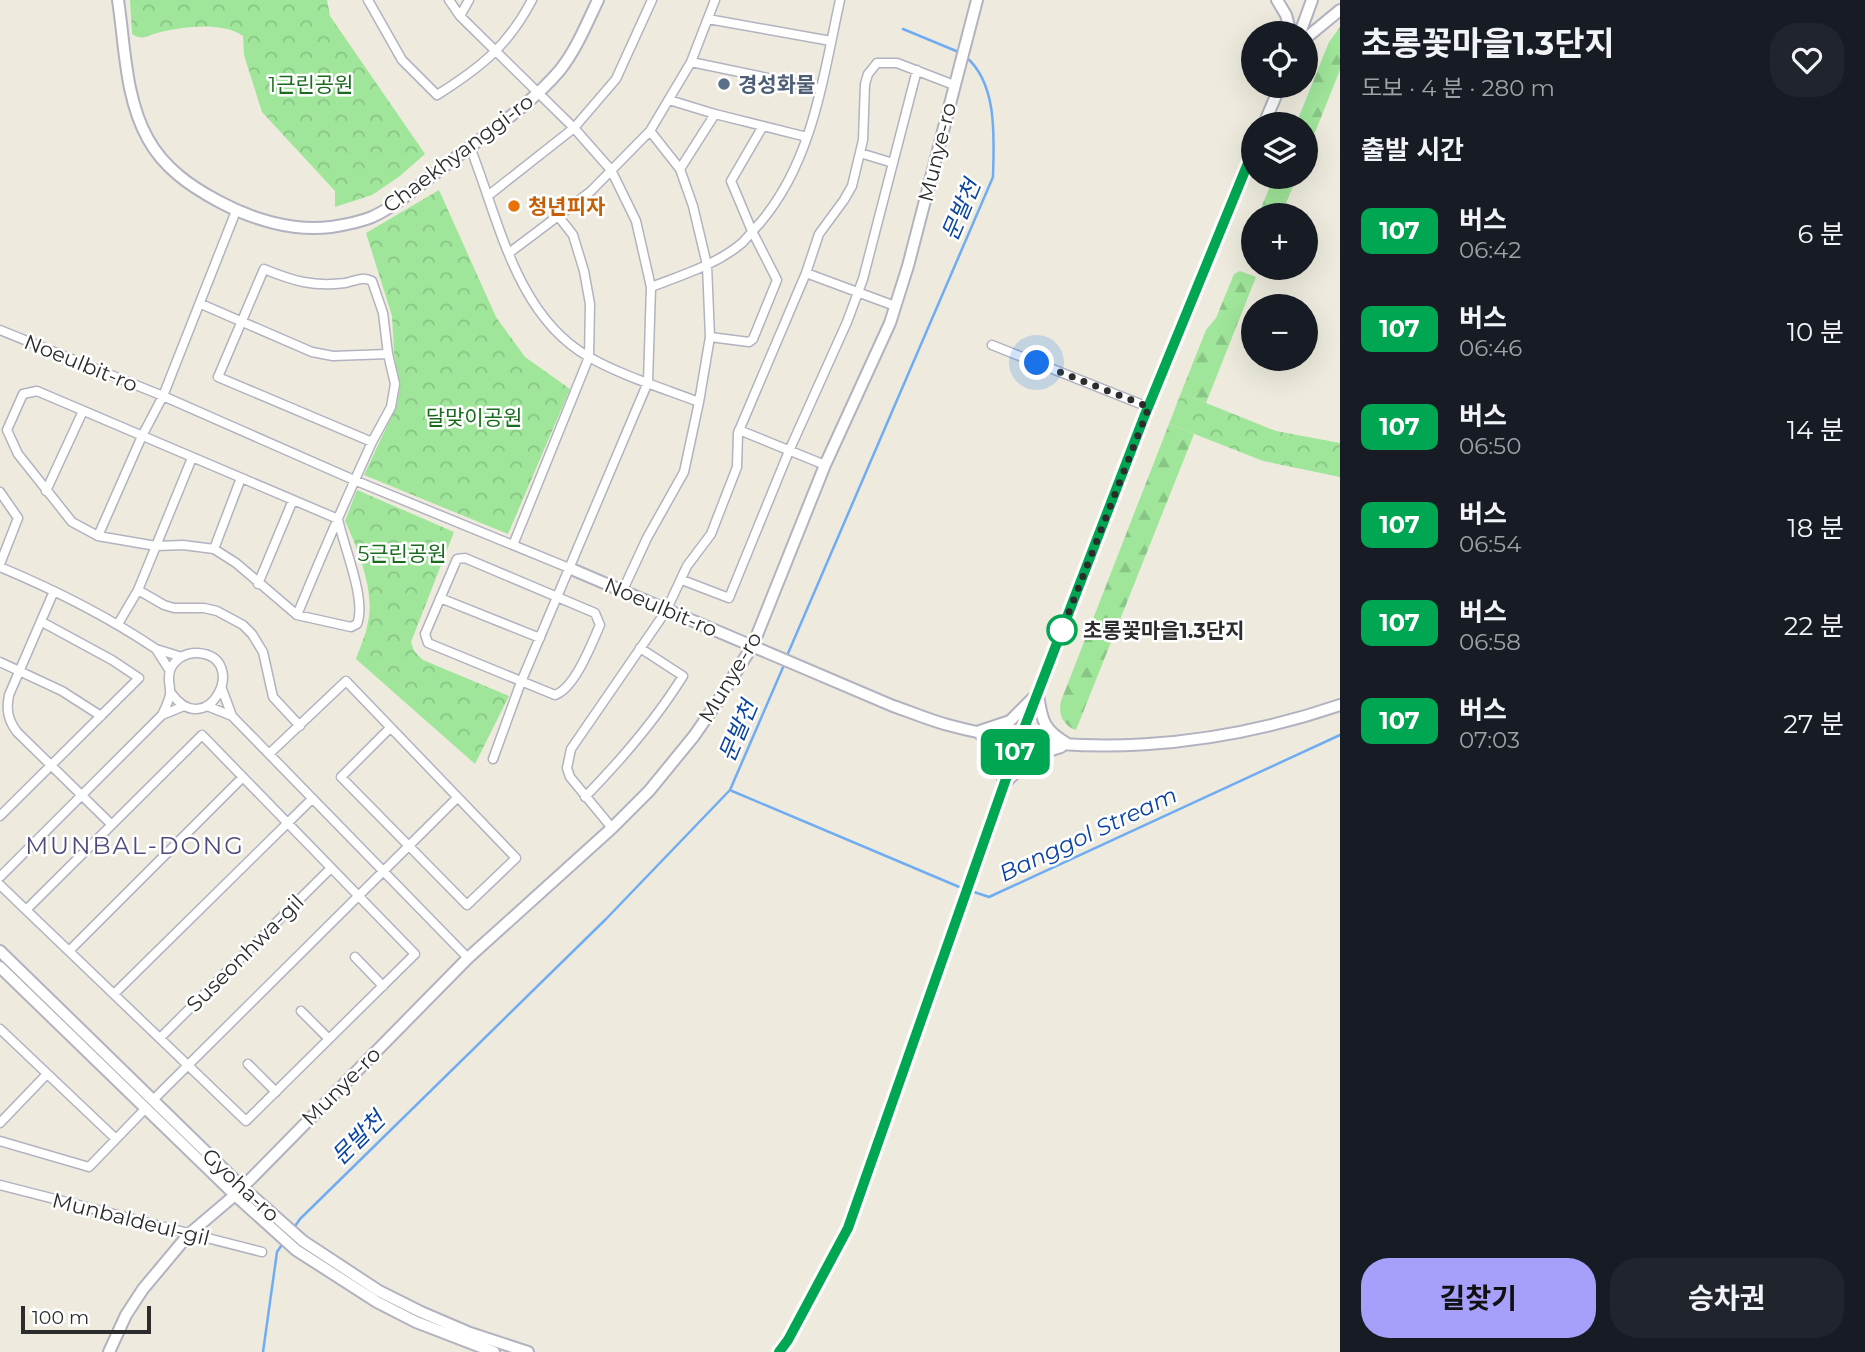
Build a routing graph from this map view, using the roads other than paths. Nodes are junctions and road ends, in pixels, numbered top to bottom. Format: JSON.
{"nodes":[{"id":1,"x":118,"y":0,"type":"edge"},
{"id":2,"x":368,"y":0,"type":"edge"},
{"id":3,"x":449,"y":0,"type":"edge"},
{"id":4,"x":469,"y":0,"type":"edge"},
{"id":5,"x":532,"y":0,"type":"edge"},
{"id":6,"x":598,"y":0,"type":"edge"},
{"id":7,"x":652,"y":0,"type":"edge"},
{"id":8,"x":715,"y":0,"type":"edge"},
{"id":9,"x":840,"y":0,"type":"edge"},
{"id":10,"x":977,"y":0,"type":"edge"},
{"id":11,"x":1277,"y":0,"type":"edge"},
{"id":12,"x":1312,"y":0,"type":"edge"},
{"id":13,"x":1340,"y":10,"type":"edge"},
{"id":14,"x":460,"y":16,"type":"junction"},
{"id":15,"x":708,"y":19,"type":"junction"},
{"id":16,"x":1288,"y":21,"type":"edge"},
{"id":17,"x":1304,"y":21,"type":"edge"},
{"id":18,"x":1318,"y":28,"type":"edge"},
{"id":19,"x":831,"y":41,"type":"junction"},
{"id":20,"x":495,"y":52,"type":"junction"},
{"id":21,"x":691,"y":62,"type":"junction"},
{"id":22,"x":917,"y":70,"type":"junction"},
{"id":23,"x":954,"y":85,"type":"junction"},
{"id":24,"x":821,"y":89,"type":"junction"},
{"id":25,"x":537,"y":93,"type":"junction"},
{"id":26,"x":669,"y":100,"type":"junction"},
{"id":27,"x":715,"y":114,"type":"junction"},
{"id":28,"x":763,"y":126,"type":"junction"},
{"id":29,"x":574,"y":128,"type":"junction"},
{"id":30,"x":650,"y":131,"type":"junction"},
{"id":31,"x":807,"y":137,"type":"junction"},
{"id":32,"x":470,"y":147,"type":"junction"},
{"id":33,"x":860,"y":153,"type":"junction"},
{"id":34,"x":893,"y":163,"type":"junction"},
{"id":35,"x":680,"y":169,"type":"junction"},
{"id":36,"x":611,"y":170,"type":"junction"},
{"id":37,"x":1241,"y":181,"type":"edge"},
{"id":38,"x":489,"y":195,"type":"junction"},
{"id":39,"x":236,"y":211,"type":"junction"},
{"id":40,"x":559,"y":217,"type":"junction"},
{"id":41,"x":752,"y":231,"type":"junction"},
{"id":42,"x":509,"y":253,"type":"junction"},
{"id":43,"x":707,"y":265,"type":"junction"},
{"id":44,"x":806,"y":273,"type":"junction"},
{"id":45,"x":651,"y":287,"type":"junction"},
{"id":46,"x":859,"y":292,"type":"junction"},
{"id":47,"x":201,"y":304,"type":"junction"},
{"id":48,"x":895,"y":306,"type":"junction"},
{"id":49,"x":242,"y":321,"type":"junction"},
{"id":50,"x":0,"y":330,"type":"edge"},
{"id":51,"x":710,"y":337,"type":"junction"},
{"id":52,"x":992,"y":345,"type":"dead end"},
{"id":53,"x":388,"y":354,"type":"junction"},
{"id":54,"x":589,"y":357,"type":"junction"},
{"id":55,"x":648,"y":382,"type":"junction"},
{"id":56,"x":163,"y":396,"type":"junction"},
{"id":57,"x":699,"y":402,"type":"junction"},
{"id":58,"x":1149,"y":407,"type":"junction"},
{"id":59,"x":83,"y":411,"type":"junction"},
{"id":60,"x":739,"y":430,"type":"junction"},
{"id":61,"x":142,"y":436,"type":"junction"},
{"id":62,"x":372,"y":442,"type":"junction"},
{"id":63,"x":789,"y":451,"type":"junction"},
{"id":64,"x":192,"y":458,"type":"junction"},
{"id":65,"x":825,"y":466,"type":"junction"},
{"id":66,"x":241,"y":478,"type":"junction"},
{"id":67,"x":354,"y":481,"type":"junction"},
{"id":68,"x":46,"y":491,"type":"junction"},
{"id":69,"x":0,"y":492,"type":"edge"},
{"id":70,"x":293,"y":500,"type":"junction"},
{"id":71,"x":338,"y":519,"type":"junction"},
{"id":72,"x":99,"y":536,"type":"junction"},
{"id":73,"x":513,"y":545,"type":"junction"},
{"id":74,"x":156,"y":546,"type":"junction"},
{"id":75,"x":214,"y":549,"type":"junction"},
{"id":76,"x":0,"y":566,"type":"edge"},
{"id":77,"x":569,"y":568,"type":"junction"},
{"id":78,"x":682,"y":579,"type":"junction"},
{"id":79,"x":258,"y":584,"type":"junction"},
{"id":80,"x":138,"y":590,"type":"junction"},
{"id":81,"x":54,"y":591,"type":"junction"},
{"id":82,"x":622,"y":592,"type":"junction"},
{"id":83,"x":440,"y":598,"type":"junction"},
{"id":84,"x":557,"y":598,"type":"junction"},
{"id":85,"x":666,"y":611,"type":"junction"},
{"id":86,"x":297,"y":615,"type":"junction"},
{"id":87,"x":41,"y":622,"type":"junction"},
{"id":88,"x":118,"y":624,"type":"junction"},
{"id":89,"x":540,"y":638,"type":"junction"},
{"id":90,"x":753,"y":645,"type":"junction"},
{"id":91,"x":640,"y":648,"type":"junction"},
{"id":92,"x":156,"y":649,"type":"junction"},
{"id":93,"x":182,"y":657,"type":"junction"},
{"id":94,"x":0,"y":662,"type":"edge"},
{"id":95,"x":20,"y":671,"type":"junction"},
{"id":96,"x":170,"y":671,"type":"junction"},
{"id":97,"x":522,"y":682,"type":"junction"},
{"id":98,"x":222,"y":689,"type":"junction"},
{"id":99,"x":171,"y":693,"type":"junction"},
{"id":100,"x":1038,"y":694,"type":"junction"},
{"id":101,"x":1340,"y":705,"type":"edge"},
{"id":102,"x":184,"y":706,"type":"junction"},
{"id":103,"x":207,"y":706,"type":"junction"},
{"id":104,"x":162,"y":715,"type":"junction"},
{"id":105,"x":101,"y":716,"type":"junction"},
{"id":106,"x":232,"y":716,"type":"junction"},
{"id":107,"x":300,"y":726,"type":"junction"},
{"id":108,"x":390,"y":728,"type":"junction"},
{"id":109,"x":978,"y":732,"type":"junction"},
{"id":110,"x":1020,"y":739,"type":"junction"},
{"id":111,"x":1071,"y":745,"type":"junction"},
{"id":112,"x":269,"y":754,"type":"junction"},
{"id":113,"x":493,"y":760,"type":"dead end"},
{"id":114,"x":51,"y":765,"type":"junction"},
{"id":115,"x":243,"y":777,"type":"junction"},
{"id":116,"x":1004,"y":784,"type":"junction"},
{"id":117,"x":81,"y":795,"type":"junction"},
{"id":118,"x":584,"y":797,"type":"junction"},
{"id":119,"x":457,"y":798,"type":"junction"},
{"id":120,"x":312,"y":799,"type":"junction"},
{"id":121,"x":0,"y":800,"type":"edge"},
{"id":122,"x":8,"y":807,"type":"junction"},
{"id":123,"x":0,"y":816,"type":"edge"},
{"id":124,"x":287,"y":822,"type":"junction"},
{"id":125,"x":111,"y":824,"type":"junction"},
{"id":126,"x":612,"y":828,"type":"junction"},
{"id":127,"x":408,"y":847,"type":"junction"},
{"id":128,"x":331,"y":868,"type":"junction"},
{"id":129,"x":383,"y":872,"type":"junction"},
{"id":130,"x":0,"y":877,"type":"edge"},
{"id":131,"x":0,"y":884,"type":"edge"},
{"id":132,"x":359,"y":896,"type":"junction"},
{"id":133,"x":26,"y":910,"type":"junction"},
{"id":134,"x":0,"y":951,"type":"edge"},
{"id":135,"x":69,"y":951,"type":"junction"},
{"id":136,"x":355,"y":957,"type":"dead end"},
{"id":137,"x":468,"y":958,"type":"junction"},
{"id":138,"x":0,"y":967,"type":"edge"},
{"id":139,"x":383,"y":986,"type":"junction"},
{"id":140,"x":114,"y":994,"type":"junction"},
{"id":141,"x":302,"y":1011,"type":"dead end"},
{"id":142,"x":0,"y":1030,"type":"edge"},
{"id":143,"x":160,"y":1038,"type":"junction"},
{"id":144,"x":329,"y":1039,"type":"junction"},
{"id":145,"x":248,"y":1064,"type":"dead end"},
{"id":146,"x":188,"y":1066,"type":"junction"},
{"id":147,"x":47,"y":1074,"type":"junction"},
{"id":148,"x":276,"y":1092,"type":"junction"},
{"id":149,"x":150,"y":1104,"type":"junction"},
{"id":150,"x":0,"y":1123,"type":"edge"},
{"id":151,"x":116,"y":1139,"type":"junction"},
{"id":152,"x":0,"y":1141,"type":"edge"},
{"id":153,"x":0,"y":1185,"type":"edge"},
{"id":154,"x":238,"y":1191,"type":"junction"},
{"id":155,"x":189,"y":1234,"type":"junction"},
{"id":156,"x":300,"y":1246,"type":"junction"},
{"id":157,"x":262,"y":1252,"type":"dead end"},
{"id":158,"x":109,"y":1352,"type":"edge"},
{"id":159,"x":494,"y":1352,"type":"edge"},
{"id":160,"x":528,"y":1352,"type":"edge"},
{"id":161,"x":779,"y":1352,"type":"edge"}],
"edges":[{"from":1,"to":39,"type":"street","name":"Chaekhyanggi-ro"},
{"from":2,"to":20,"type":"street"},
{"from":3,"to":14,"type":"street"},
{"from":4,"to":14,"type":"street"},
{"from":5,"to":20,"type":"street"},
{"from":6,"to":25,"type":"street","name":"Chaekhyanggi-ro"},
{"from":7,"to":29,"type":"street"},
{"from":8,"to":15,"type":"street"},
{"from":9,"to":19,"type":"street"},
{"from":10,"to":23,"type":"street","name":"Munye-ro"},
{"from":11,"to":16,"type":"street"},
{"from":12,"to":17,"type":"street"},
{"from":13,"to":18,"type":"street"},
{"from":14,"to":20,"type":"street"},
{"from":15,"to":19,"type":"street"},
{"from":15,"to":21,"type":"street"},
{"from":19,"to":24,"type":"street"},
{"from":20,"to":25,"type":"street"},
{"from":21,"to":24,"type":"street"},
{"from":21,"to":26,"type":"street"},
{"from":22,"to":23,"type":"street"},
{"from":22,"to":33,"type":"street"},
{"from":22,"to":34,"type":"street"},
{"from":23,"to":48,"type":"street","name":"Munye-ro"},
{"from":24,"to":31,"type":"street"},
{"from":25,"to":29,"type":"street"},
{"from":25,"to":32,"type":"street","name":"Chaekhyanggi-ro"},
{"from":26,"to":27,"type":"street"},
{"from":26,"to":30,"type":"street"},
{"from":27,"to":28,"type":"street"},
{"from":27,"to":35,"type":"street"},
{"from":28,"to":31,"type":"street"},
{"from":28,"to":41,"type":"street"},
{"from":29,"to":36,"type":"street"},
{"from":29,"to":38,"type":"street"},
{"from":30,"to":35,"type":"street"},
{"from":30,"to":36,"type":"street"},
{"from":31,"to":41,"type":"street"},
{"from":32,"to":38,"type":"street"},
{"from":32,"to":39,"type":"street","name":"Chaekhyanggi-ro"},
{"from":33,"to":34,"type":"street"},
{"from":33,"to":44,"type":"street"},
{"from":34,"to":46,"type":"street"},
{"from":35,"to":43,"type":"street"},
{"from":36,"to":40,"type":"street"},
{"from":36,"to":45,"type":"street"},
{"from":37,"to":58,"type":"street"},
{"from":38,"to":42,"type":"street"},
{"from":39,"to":47,"type":"street","name":"Noeulbit-ro"},
{"from":40,"to":42,"type":"street"},
{"from":40,"to":54,"type":"street"},
{"from":41,"to":43,"type":"street"},
{"from":41,"to":51,"type":"street"},
{"from":42,"to":54,"type":"street"},
{"from":43,"to":45,"type":"street"},
{"from":43,"to":51,"type":"street"},
{"from":44,"to":46,"type":"street"},
{"from":44,"to":60,"type":"street"},
{"from":45,"to":55,"type":"street"},
{"from":46,"to":48,"type":"street"},
{"from":46,"to":63,"type":"street"},
{"from":47,"to":49,"type":"street"},
{"from":47,"to":56,"type":"street","name":"Noeulbit-ro"},
{"from":48,"to":65,"type":"street","name":"Munye-ro"},
{"from":49,"to":53,"type":"street"},
{"from":49,"to":53,"type":"street"},
{"from":49,"to":62,"type":"street"},
{"from":50,"to":56,"type":"street","name":"Noeulbit-ro"},
{"from":51,"to":57,"type":"street"},
{"from":52,"to":58,"type":"street"},
{"from":53,"to":62,"type":"street"},
{"from":54,"to":55,"type":"street"},
{"from":54,"to":73,"type":"street"},
{"from":55,"to":57,"type":"street"},
{"from":55,"to":77,"type":"street"},
{"from":56,"to":61,"type":"street"},
{"from":56,"to":67,"type":"street","name":"Noeulbit-ro"},
{"from":57,"to":82,"type":"street"},
{"from":58,"to":100,"type":"street"},
{"from":59,"to":61,"type":"street"},
{"from":59,"to":68,"type":"street"},
{"from":59,"to":68,"type":"street"},
{"from":60,"to":63,"type":"street"},
{"from":60,"to":78,"type":"street"},
{"from":61,"to":64,"type":"street"},
{"from":61,"to":72,"type":"street"},
{"from":62,"to":67,"type":"street"},
{"from":63,"to":65,"type":"street"},
{"from":63,"to":78,"type":"street"},
{"from":64,"to":66,"type":"street"},
{"from":64,"to":74,"type":"street"},
{"from":65,"to":90,"type":"street","name":"Munye-ro"},
{"from":66,"to":70,"type":"street"},
{"from":66,"to":75,"type":"street"},
{"from":67,"to":71,"type":"street"},
{"from":67,"to":73,"type":"street","name":"Noeulbit-ro"},
{"from":68,"to":72,"type":"street"},
{"from":69,"to":76,"type":"street"},
{"from":70,"to":71,"type":"street"},
{"from":70,"to":79,"type":"street"},
{"from":71,"to":86,"type":"street"},
{"from":71,"to":86,"type":"street"},
{"from":72,"to":74,"type":"street"},
{"from":73,"to":77,"type":"street","name":"Noeulbit-ro"},
{"from":74,"to":75,"type":"street"},
{"from":74,"to":80,"type":"street"},
{"from":75,"to":79,"type":"street"},
{"from":76,"to":81,"type":"street"},
{"from":77,"to":82,"type":"street","name":"Noeulbit-ro"},
{"from":77,"to":84,"type":"street"},
{"from":78,"to":85,"type":"street"},
{"from":79,"to":86,"type":"street"},
{"from":80,"to":88,"type":"street"},
{"from":80,"to":107,"type":"street"},
{"from":81,"to":87,"type":"street"},
{"from":81,"to":88,"type":"street"},
{"from":82,"to":85,"type":"street","name":"Noeulbit-ro"},
{"from":83,"to":84,"type":"street"},
{"from":83,"to":89,"type":"street"},
{"from":83,"to":97,"type":"street"},
{"from":84,"to":89,"type":"street"},
{"from":84,"to":97,"type":"street"},
{"from":85,"to":90,"type":"street","name":"Noeulbit-ro"},
{"from":85,"to":91,"type":"street"},
{"from":87,"to":95,"type":"street"},
{"from":87,"to":105,"type":"street"},
{"from":88,"to":92,"type":"street"},
{"from":89,"to":97,"type":"street"},
{"from":90,"to":109,"type":"street","name":"Noeulbit-ro"},
{"from":90,"to":126,"type":"street","name":"Munye-ro"},
{"from":91,"to":118,"type":"street"},
{"from":91,"to":118,"type":"street"},
{"from":92,"to":93,"type":"street"},
{"from":92,"to":96,"type":"street"},
{"from":93,"to":96,"type":"street"},
{"from":93,"to":98,"type":"street"},
{"from":94,"to":95,"type":"street"},
{"from":95,"to":105,"type":"street"},
{"from":95,"to":114,"type":"street"},
{"from":96,"to":99,"type":"street"},
{"from":97,"to":113,"type":"street"},
{"from":98,"to":103,"type":"street"},
{"from":98,"to":106,"type":"street"},
{"from":99,"to":102,"type":"street"},
{"from":99,"to":104,"type":"street"},
{"from":100,"to":109,"type":"street"},
{"from":100,"to":110,"type":"street"},
{"from":100,"to":111,"type":"street"},
{"from":101,"to":111,"type":"street","name":"Noeulbit-ro"},
{"from":102,"to":103,"type":"street"},
{"from":102,"to":104,"type":"street"},
{"from":103,"to":106,"type":"street"},
{"from":104,"to":117,"type":"street"},
{"from":105,"to":114,"type":"street"},
{"from":106,"to":112,"type":"street"},
{"from":107,"to":108,"type":"street"},
{"from":107,"to":112,"type":"street"},
{"from":108,"to":119,"type":"street"},
{"from":108,"to":127,"type":"street"},
{"from":109,"to":110,"type":"street","name":"Noeulbit-ro"},
{"from":109,"to":116,"type":"street"},
{"from":110,"to":111,"type":"street","name":"Noeulbit-ro"},
{"from":110,"to":116,"type":"street"},
{"from":111,"to":116,"type":"street"},
{"from":112,"to":120,"type":"street"},
{"from":114,"to":117,"type":"street"},
{"from":114,"to":122,"type":"street"},
{"from":115,"to":124,"type":"street"},
{"from":115,"to":125,"type":"street"},
{"from":115,"to":135,"type":"street"},
{"from":116,"to":161,"type":"street"},
{"from":117,"to":125,"type":"street"},
{"from":117,"to":130,"type":"street"},
{"from":118,"to":126,"type":"street"},
{"from":119,"to":127,"type":"street","name":"Suseonhwa-gil"},
{"from":119,"to":127,"type":"street"},
{"from":120,"to":124,"type":"street"},
{"from":120,"to":129,"type":"street"},
{"from":121,"to":122,"type":"street"},
{"from":122,"to":123,"type":"street"},
{"from":124,"to":128,"type":"street"},
{"from":124,"to":140,"type":"street"},
{"from":125,"to":133,"type":"street"},
{"from":126,"to":137,"type":"street","name":"Munye-ro"},
{"from":127,"to":129,"type":"street","name":"Suseonhwa-gil"},
{"from":128,"to":132,"type":"street"},
{"from":128,"to":143,"type":"street","name":"Suseonhwa-gil"},
{"from":129,"to":132,"type":"street","name":"Suseonhwa-gil"},
{"from":129,"to":137,"type":"street"},
{"from":131,"to":133,"type":"street"},
{"from":132,"to":139,"type":"street"},
{"from":132,"to":146,"type":"street","name":"Suseonhwa-gil"},
{"from":133,"to":135,"type":"street"},
{"from":134,"to":149,"type":"street","name":"Gyoha-ro"},
{"from":135,"to":140,"type":"street"},
{"from":136,"to":139,"type":"street"},
{"from":137,"to":154,"type":"street","name":"Munye-ro"},
{"from":138,"to":149,"type":"street","name":"Gyoha-ro"},
{"from":139,"to":144,"type":"street"},
{"from":140,"to":143,"type":"street"},
{"from":141,"to":144,"type":"street"},
{"from":142,"to":147,"type":"street"},
{"from":143,"to":146,"type":"street"},
{"from":144,"to":148,"type":"street"},
{"from":145,"to":148,"type":"street"},
{"from":146,"to":148,"type":"street"},
{"from":146,"to":149,"type":"street","name":"Suseonhwa-gil"},
{"from":147,"to":150,"type":"street"},
{"from":147,"to":151,"type":"street"},
{"from":149,"to":151,"type":"street","name":"Suseonhwa-gil"},
{"from":149,"to":154,"type":"street","name":"Gyoha-ro"},
{"from":151,"to":152,"type":"street","name":"Suseonhwa-gil"},
{"from":153,"to":155,"type":"street","name":"Munbaldeul-gil"},
{"from":154,"to":155,"type":"street"},
{"from":154,"to":156,"type":"street","name":"Gyoha-ro"},
{"from":155,"to":157,"type":"street","name":"Munbaldeul-gil"},
{"from":155,"to":158,"type":"street"},
{"from":156,"to":159,"type":"street","name":"Gyoha-ro"},
{"from":156,"to":160,"type":"street","name":"Gyoha-ro"}]}
